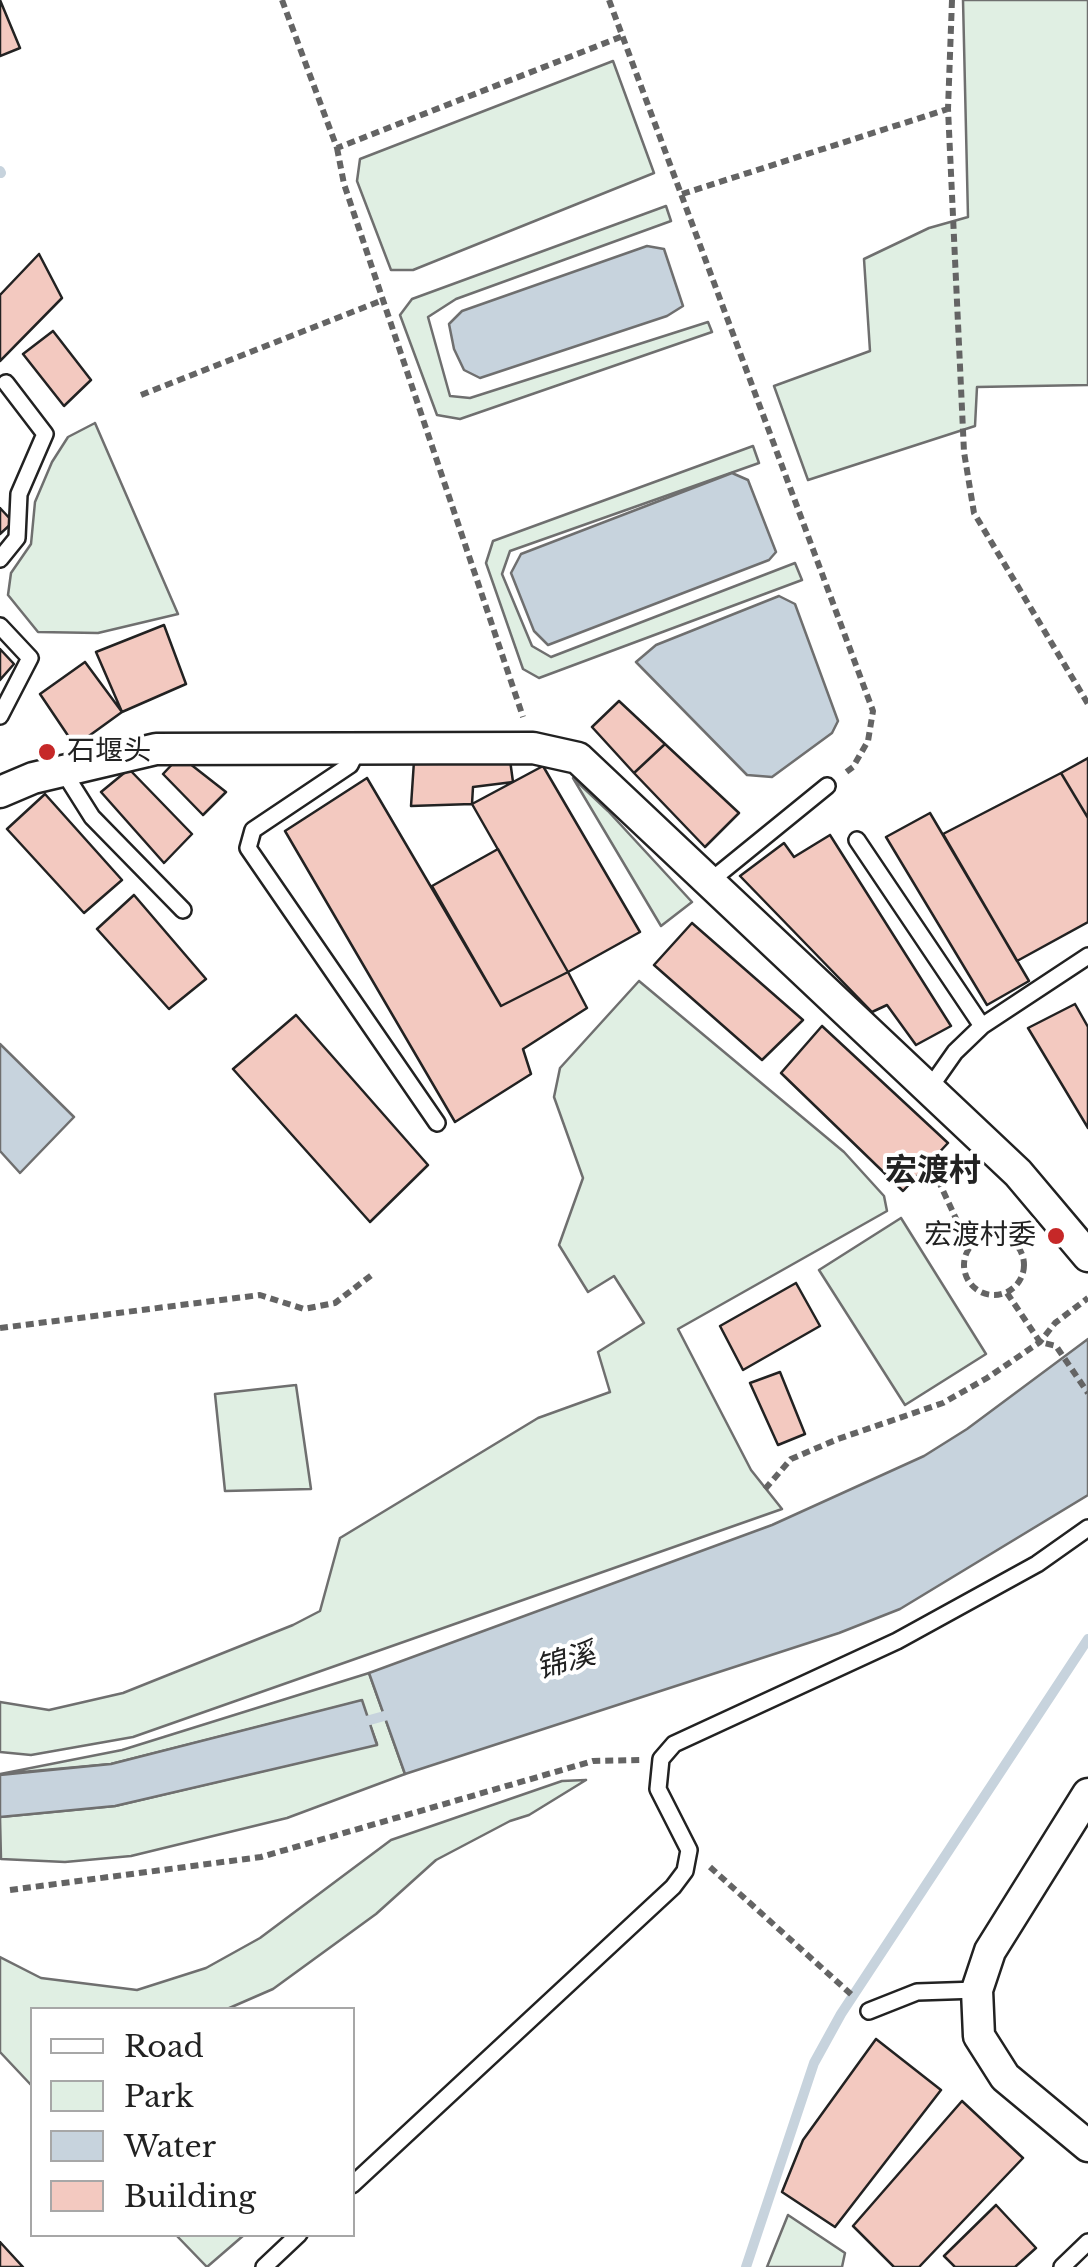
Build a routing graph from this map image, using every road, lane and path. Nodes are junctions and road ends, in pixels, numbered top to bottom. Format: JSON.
{"nodes":[{"id":1,"x":282,"y":0,"type":"edge"},
{"id":2,"x":610,"y":0,"type":"edge"},
{"id":3,"x":952,"y":0,"type":"edge"},
{"id":4,"x":623,"y":36,"type":"junction"},
{"id":5,"x":948,"y":109,"type":"junction"},
{"id":6,"x":337,"y":148,"type":"junction"},
{"id":7,"x":682,"y":194,"type":"junction"},
{"id":8,"x":383,"y":300,"type":"junction"},
{"id":9,"x":6,"y":383,"type":"dead end"},
{"id":10,"x":141,"y":395,"type":"dead end"},
{"id":11,"x":0,"y":559,"type":"edge"},
{"id":12,"x":0,"y":626,"type":"edge"},
{"id":13,"x":1088,"y":704,"type":"edge"},
{"id":14,"x":0,"y":716,"type":"edge"},
{"id":15,"x":358,"y":748,"type":"junction"},
{"id":16,"x":533,"y":748,"type":"junction"},
{"id":17,"x":62,"y":771,"type":"junction"},
{"id":18,"x":827,"y":786,"type":"joint"},
{"id":19,"x":0,"y":792,"type":"edge"},
{"id":20,"x":858,"y":840,"type":"dead end"},
{"id":21,"x":708,"y":882,"type":"junction"},
{"id":22,"x":183,"y":910,"type":"dead end"},
{"id":23,"x":1088,"y":956,"type":"edge"},
{"id":24,"x":982,"y":1026,"type":"junction"},
{"id":25,"x":930,"y":1090,"type":"junction"},
{"id":26,"x":437,"y":1122,"type":"dead end"},
{"id":27,"x":984,"y":1140,"type":"junction"},
{"id":28,"x":969,"y":1247,"type":"junction"},
{"id":29,"x":1088,"y":1256,"type":"edge"},
{"id":30,"x":373,"y":1274,"type":"dead end"},
{"id":31,"x":1007,"y":1293,"type":"junction"},
{"id":32,"x":1088,"y":1298,"type":"edge"},
{"id":33,"x":0,"y":1328,"type":"edge"},
{"id":34,"x":1040,"y":1342,"type":"junction"},
{"id":35,"x":1088,"y":1393,"type":"edge"},
{"id":36,"x":765,"y":1489,"type":"dead end"},
{"id":37,"x":1088,"y":1528,"type":"edge"},
{"id":38,"x":661,"y":1759,"type":"junction"},
{"id":39,"x":1088,"y":1794,"type":"edge"},
{"id":40,"x":689,"y":1850,"type":"junction"},
{"id":41,"x":10,"y":1890,"type":"dead end"},
{"id":42,"x":977,"y":1990,"type":"junction"},
{"id":43,"x":869,"y":2011,"type":"joint"},
{"id":44,"x":1088,"y":2146,"type":"edge"},
{"id":45,"x":355,"y":2182,"type":"edge"},
{"id":46,"x":296,"y":2237,"type":"edge"},
{"id":47,"x":1088,"y":2242,"type":"edge"},
{"id":48,"x":264,"y":2267,"type":"edge"},
{"id":49,"x":1062,"y":2267,"type":"edge"}],
"edges":[{"from":1,"to":6,"type":"path"},
{"from":2,"to":4,"type":"path"},
{"from":3,"to":5,"type":"path"},
{"from":4,"to":6,"type":"path"},
{"from":4,"to":7,"type":"path"},
{"from":5,"to":7,"type":"path"},
{"from":5,"to":13,"type":"path"},
{"from":6,"to":8,"type":"path"},
{"from":7,"to":18,"type":"path"},
{"from":8,"to":10,"type":"path"},
{"from":8,"to":16,"type":"path"},
{"from":9,"to":11,"type":"lane"},
{"from":12,"to":14,"type":"lane"},
{"from":15,"to":16,"type":"street"},
{"from":15,"to":17,"type":"street"},
{"from":15,"to":26,"type":"lane"},
{"from":16,"to":21,"type":"street"},
{"from":17,"to":19,"type":"street"},
{"from":17,"to":22,"type":"lane"},
{"from":18,"to":21,"type":"lane"},
{"from":20,"to":24,"type":"lane"},
{"from":21,"to":25,"type":"street"},
{"from":23,"to":24,"type":"lane"},
{"from":24,"to":25,"type":"lane"},
{"from":25,"to":27,"type":"street"},
{"from":27,"to":28,"type":"path"},
{"from":27,"to":29,"type":"street"},
{"from":28,"to":31,"type":"path"},
{"from":28,"to":31,"type":"path"},
{"from":30,"to":33,"type":"path"},
{"from":31,"to":34,"type":"path"},
{"from":32,"to":34,"type":"path"},
{"from":34,"to":35,"type":"path"},
{"from":34,"to":36,"type":"path"},
{"from":37,"to":38,"type":"lane"},
{"from":38,"to":40,"type":"lane"},
{"from":38,"to":41,"type":"path"},
{"from":39,"to":42,"type":"street"},
{"from":40,"to":43,"type":"path"},
{"from":40,"to":45,"type":"lane"},
{"from":42,"to":43,"type":"lane"},
{"from":42,"to":44,"type":"street"},
{"from":46,"to":48,"type":"lane"},
{"from":47,"to":49,"type":"lane"}]}
